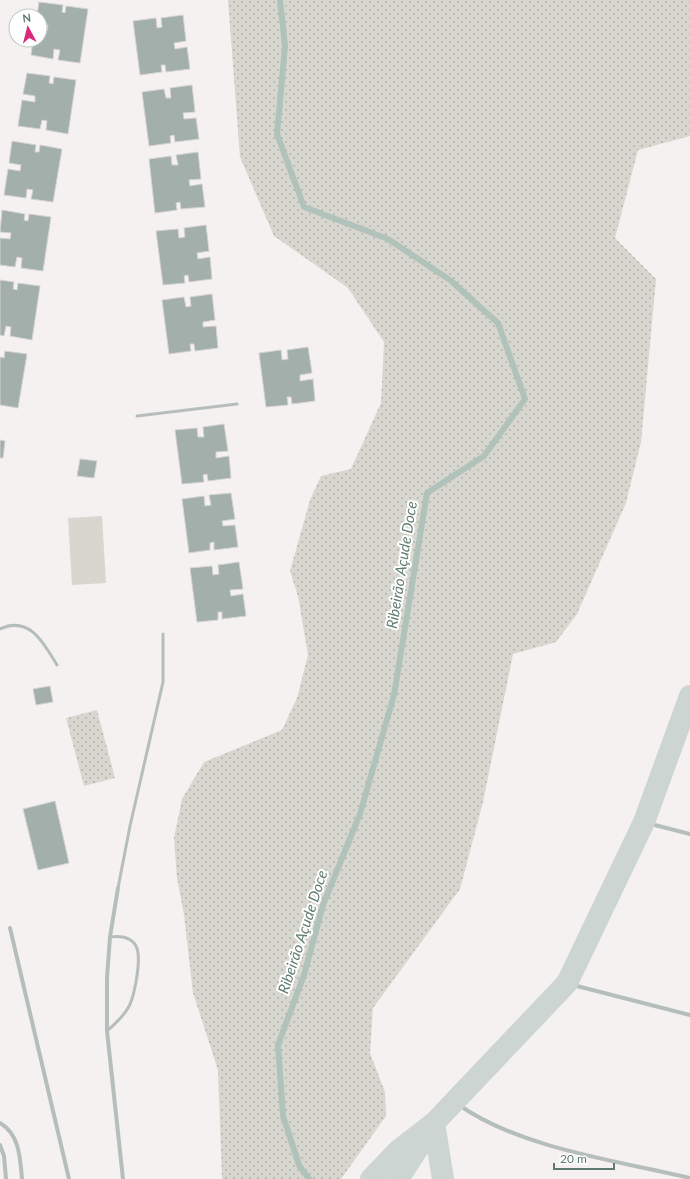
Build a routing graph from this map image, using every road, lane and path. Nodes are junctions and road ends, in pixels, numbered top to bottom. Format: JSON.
{"nodes":[{"id":1,"x":237,"y":404,"type":"dead end"},
{"id":2,"x":137,"y":416,"type":"dead end"},
{"id":3,"x":0,"y":629,"type":"edge"},
{"id":4,"x":163,"y":634,"type":"dead end"},
{"id":5,"x":57,"y":665,"type":"dead end"},
{"id":6,"x":690,"y":696,"type":"edge"},
{"id":7,"x":644,"y":822,"type":"junction"},
{"id":8,"x":690,"y":834,"type":"edge"},
{"id":9,"x":118,"y":888,"type":"joint"},
{"id":10,"x":10,"y":928,"type":"dead end"},
{"id":11,"x":110,"y":937,"type":"junction"},
{"id":12,"x":567,"y":983,"type":"junction"},
{"id":13,"x":690,"y":1014,"type":"edge"},
{"id":14,"x":107,"y":1031,"type":"junction"},
{"id":15,"x":454,"y":1101,"type":"junction"},
{"id":16,"x":0,"y":1123,"type":"edge"},
{"id":17,"x":434,"y":1123,"type":"junction"},
{"id":18,"x":0,"y":1145,"type":"edge"},
{"id":19,"x":690,"y":1178,"type":"edge"},
{"id":20,"x":6,"y":1179,"type":"edge"},
{"id":21,"x":22,"y":1179,"type":"edge"},
{"id":22,"x":69,"y":1179,"type":"edge"},
{"id":23,"x":124,"y":1179,"type":"edge"},
{"id":24,"x":371,"y":1179,"type":"edge"},
{"id":25,"x":398,"y":1179,"type":"edge"},
{"id":26,"x":443,"y":1179,"type":"edge"}],
"edges":[{"from":1,"to":2,"type":"lane"},
{"from":3,"to":5,"type":"lane"},
{"from":4,"to":9,"type":"lane"},
{"from":6,"to":7,"type":"street"},
{"from":7,"to":8,"type":"street"},
{"from":7,"to":12,"type":"street"},
{"from":9,"to":11,"type":"street"},
{"from":10,"to":22,"type":"street"},
{"from":11,"to":14,"type":"street"},
{"from":11,"to":14,"type":"lane"},
{"from":12,"to":13,"type":"street"},
{"from":12,"to":15,"type":"street"},
{"from":14,"to":23,"type":"street"},
{"from":15,"to":17,"type":"street"},
{"from":15,"to":19,"type":"street"},
{"from":16,"to":21,"type":"street"},
{"from":17,"to":24,"type":"street"},
{"from":17,"to":25,"type":"street"},
{"from":17,"to":26,"type":"street"},
{"from":18,"to":20,"type":"street"}]}
